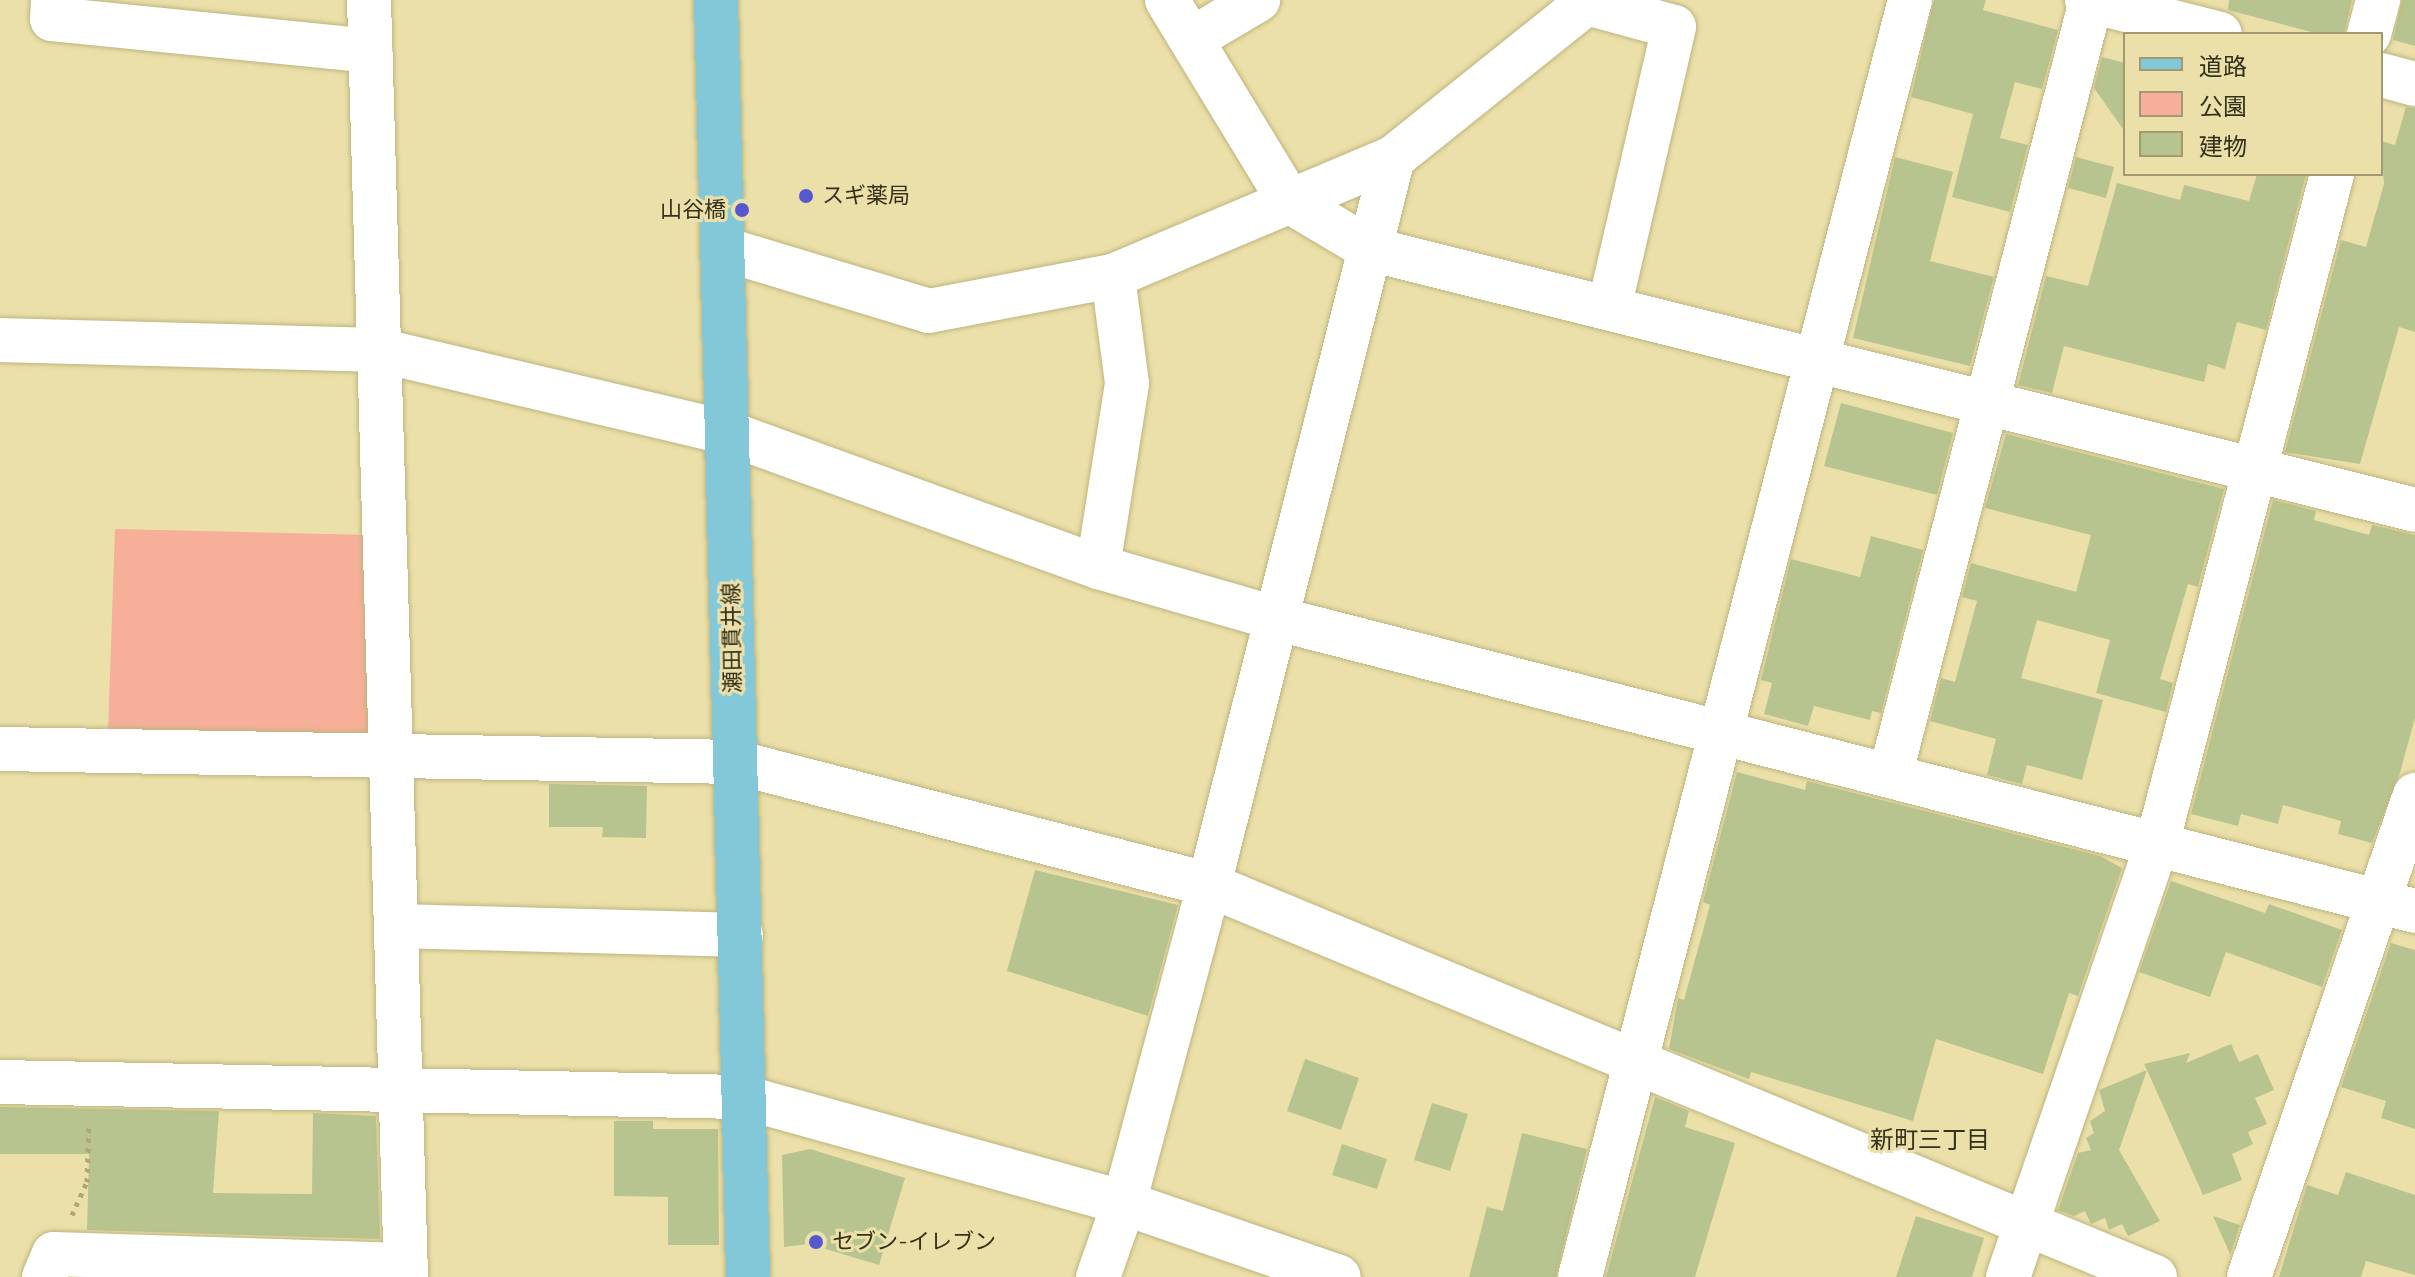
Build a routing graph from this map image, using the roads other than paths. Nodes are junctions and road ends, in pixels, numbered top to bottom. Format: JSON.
{"nodes":[{"id":1,"x":53,"y":0,"type":"edge"},
{"id":2,"x":369,"y":0,"type":"edge"},
{"id":3,"x":716,"y":0,"type":"edge"},
{"id":4,"x":1167,"y":0,"type":"edge"},
{"id":5,"x":1258,"y":0,"type":"edge"},
{"id":6,"x":1910,"y":0,"type":"edge"},
{"id":7,"x":2378,"y":0,"type":"edge"},
{"id":8,"x":1589,"y":1,"type":"edge"},
{"id":9,"x":2089,"y":1,"type":"edge"},
{"id":10,"x":2212,"y":32,"type":"edge"},
{"id":11,"x":2370,"y":32,"type":"edge"},
{"id":12,"x":1192,"y":39,"type":"junction"},
{"id":13,"x":370,"y":51,"type":"junction"},
{"id":14,"x":2383,"y":76,"type":"edge"},
{"id":15,"x":2415,"y":84,"type":"edge"},
{"id":16,"x":1393,"y":158,"type":"junction"},
{"id":17,"x":2331,"y":176,"type":"edge"},
{"id":18,"x":1289,"y":201,"type":"junction"},
{"id":19,"x":724,"y":249,"type":"junction"},
{"id":20,"x":1370,"y":249,"type":"junction"},
{"id":21,"x":1113,"y":276,"type":"junction"},
{"id":22,"x":1609,"y":308,"type":"junction"},
{"id":23,"x":0,"y":340,"type":"edge"},
{"id":24,"x":378,"y":350,"type":"junction"},
{"id":25,"x":1816,"y":362,"type":"junction"},
{"id":26,"x":1984,"y":403,"type":"junction"},
{"id":27,"x":728,"y":433,"type":"junction"},
{"id":28,"x":2254,"y":468,"type":"junction"},
{"id":29,"x":2415,"y":510,"type":"edge"},
{"id":30,"x":1098,"y":567,"type":"junction"},
{"id":31,"x":1278,"y":619,"type":"junction"},
{"id":32,"x":1722,"y":732,"type":"junction"},
{"id":33,"x":0,"y":749,"type":"edge"},
{"id":34,"x":392,"y":755,"type":"junction"},
{"id":35,"x":735,"y":762,"type":"junction"},
{"id":36,"x":1890,"y":776,"type":"junction"},
{"id":37,"x":2415,"y":795,"type":"edge"},
{"id":38,"x":2157,"y":844,"type":"junction"},
{"id":39,"x":1209,"y":885,"type":"junction"},
{"id":40,"x":2397,"y":907,"type":"edge"},
{"id":41,"x":397,"y":926,"type":"junction"},
{"id":42,"x":741,"y":935,"type":"junction"},
{"id":43,"x":1635,"y":1065,"type":"junction"},
{"id":44,"x":0,"y":1082,"type":"edge"},
{"id":45,"x":401,"y":1093,"type":"junction"},
{"id":46,"x":743,"y":1097,"type":"junction"},
{"id":47,"x":1124,"y":1203,"type":"junction"},
{"id":48,"x":2026,"y":1223,"type":"junction"},
{"id":49,"x":49,"y":1265,"type":"edge"},
{"id":50,"x":405,"y":1271,"type":"edge"},
{"id":51,"x":748,"y":1277,"type":"edge"},
{"id":52,"x":1098,"y":1277,"type":"edge"},
{"id":53,"x":1339,"y":1277,"type":"edge"},
{"id":54,"x":1580,"y":1277,"type":"edge"},
{"id":55,"x":2008,"y":1277,"type":"edge"},
{"id":56,"x":2155,"y":1277,"type":"edge"},
{"id":57,"x":2249,"y":1277,"type":"edge"}],
"edges":[{"from":1,"to":13,"type":"street"},
{"from":2,"to":13,"type":"street"},
{"from":3,"to":19,"type":"main road","name":"瀬田貫井線"},
{"from":4,"to":12,"type":"street"},
{"from":5,"to":12,"type":"street"},
{"from":6,"to":25,"type":"street"},
{"from":7,"to":11,"type":"street"},
{"from":8,"to":16,"type":"street"},
{"from":8,"to":22,"type":"street"},
{"from":9,"to":10,"type":"street"},
{"from":9,"to":26,"type":"street"},
{"from":12,"to":18,"type":"street"},
{"from":13,"to":24,"type":"street"},
{"from":14,"to":15,"type":"street"},
{"from":16,"to":18,"type":"street"},
{"from":16,"to":20,"type":"street"},
{"from":17,"to":28,"type":"street"},
{"from":18,"to":20,"type":"street"},
{"from":18,"to":21,"type":"street"},
{"from":19,"to":21,"type":"street"},
{"from":19,"to":27,"type":"main road","name":"瀬田貫井線"},
{"from":20,"to":22,"type":"street"},
{"from":20,"to":31,"type":"street"},
{"from":21,"to":30,"type":"street"},
{"from":22,"to":25,"type":"street"},
{"from":23,"to":24,"type":"street"},
{"from":24,"to":27,"type":"street"},
{"from":24,"to":34,"type":"street"},
{"from":25,"to":26,"type":"street"},
{"from":25,"to":32,"type":"street"},
{"from":26,"to":28,"type":"street"},
{"from":26,"to":36,"type":"street"},
{"from":27,"to":30,"type":"street"},
{"from":27,"to":35,"type":"main road","name":"瀬田貫井線"},
{"from":28,"to":29,"type":"street"},
{"from":28,"to":38,"type":"street"},
{"from":30,"to":31,"type":"street"},
{"from":31,"to":32,"type":"street"},
{"from":31,"to":39,"type":"street"},
{"from":32,"to":36,"type":"street"},
{"from":32,"to":43,"type":"street"},
{"from":33,"to":34,"type":"street"},
{"from":34,"to":35,"type":"street"},
{"from":34,"to":41,"type":"street"},
{"from":35,"to":39,"type":"street"},
{"from":35,"to":42,"type":"main road","name":"瀬田貫井線"},
{"from":36,"to":38,"type":"street"},
{"from":37,"to":40,"type":"street"},
{"from":38,"to":40,"type":"street"},
{"from":38,"to":48,"type":"street"},
{"from":39,"to":43,"type":"street"},
{"from":39,"to":47,"type":"street"},
{"from":40,"to":57,"type":"street"},
{"from":41,"to":42,"type":"street"},
{"from":41,"to":45,"type":"street"},
{"from":42,"to":46,"type":"main road","name":"瀬田貫井線"},
{"from":43,"to":48,"type":"street"},
{"from":43,"to":54,"type":"street"},
{"from":44,"to":45,"type":"street"},
{"from":45,"to":46,"type":"street"},
{"from":45,"to":50,"type":"street"},
{"from":46,"to":47,"type":"street"},
{"from":46,"to":51,"type":"main road","name":"瀬田貫井線"},
{"from":47,"to":52,"type":"street"},
{"from":47,"to":53,"type":"street"},
{"from":48,"to":55,"type":"street"},
{"from":48,"to":56,"type":"street"},
{"from":49,"to":50,"type":"street"}]}
